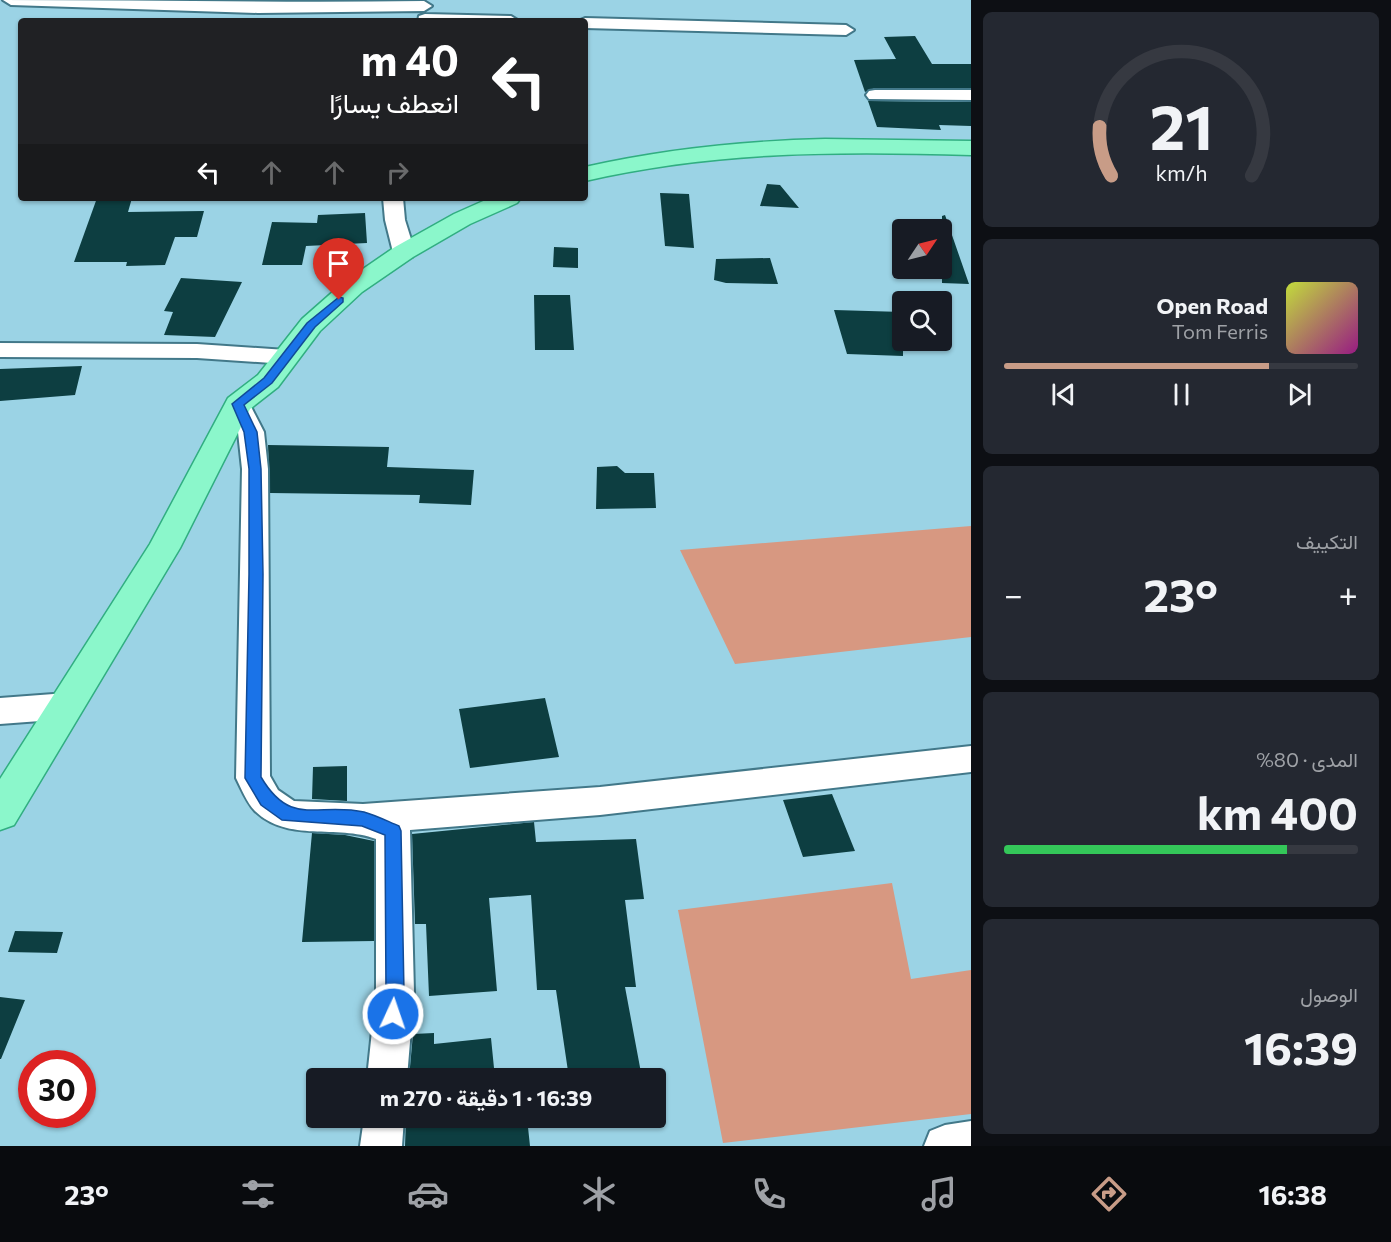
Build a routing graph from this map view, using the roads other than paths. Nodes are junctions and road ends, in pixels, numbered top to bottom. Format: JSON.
{"nodes":[{"id":1,"x":11,"y":0,"type":"edge"},
{"id":2,"x":424,"y":11,"type":"edge"},
{"id":3,"x":485,"y":18,"type":"edge"},
{"id":4,"x":588,"y":23,"type":"edge"},
{"id":5,"x":846,"y":30,"type":"dead end"},
{"id":6,"x":875,"y":95,"type":"dead end"},
{"id":7,"x":971,"y":95,"type":"edge"},
{"id":8,"x":971,"y":148,"type":"edge"},
{"id":9,"x":588,"y":173,"type":"edge"},
{"id":10,"x":393,"y":201,"type":"edge"},
{"id":11,"x":502,"y":201,"type":"edge"},
{"id":12,"x":404,"y":252,"type":"junction"},
{"id":13,"x":0,"y":350,"type":"edge"},
{"id":14,"x":286,"y":357,"type":"junction"},
{"id":15,"x":238,"y":404,"type":"junction"},
{"id":16,"x":67,"y":706,"type":"junction"},
{"id":17,"x":0,"y":711,"type":"edge"},
{"id":18,"x":971,"y":759,"type":"edge"},
{"id":19,"x":0,"y":813,"type":"edge"},
{"id":20,"x":363,"y":819,"type":"junction"},
{"id":21,"x":388,"y":1068,"type":"edge"},
{"id":22,"x":383,"y":1128,"type":"edge"},
{"id":23,"x":971,"y":1143,"type":"edge"},
{"id":24,"x":381,"y":1146,"type":"edge"},
{"id":25,"x":945,"y":1146,"type":"edge"}],
"edges":[{"from":1,"to":2,"type":"street"},
{"from":2,"to":3,"type":"street"},
{"from":4,"to":5,"type":"street"},
{"from":6,"to":7,"type":"street"},
{"from":8,"to":9,"type":"main road"},
{"from":10,"to":12,"type":"street"},
{"from":11,"to":12,"type":"main road"},
{"from":12,"to":14,"type":"main road"},
{"from":13,"to":14,"type":"street"},
{"from":14,"to":15,"type":"main road"},
{"from":15,"to":16,"type":"main road"},
{"from":15,"to":20,"type":"street"},
{"from":16,"to":17,"type":"street"},
{"from":16,"to":19,"type":"main road"},
{"from":18,"to":20,"type":"street"},
{"from":20,"to":21,"type":"street"},
{"from":22,"to":24,"type":"street"},
{"from":23,"to":25,"type":"street"}]}
